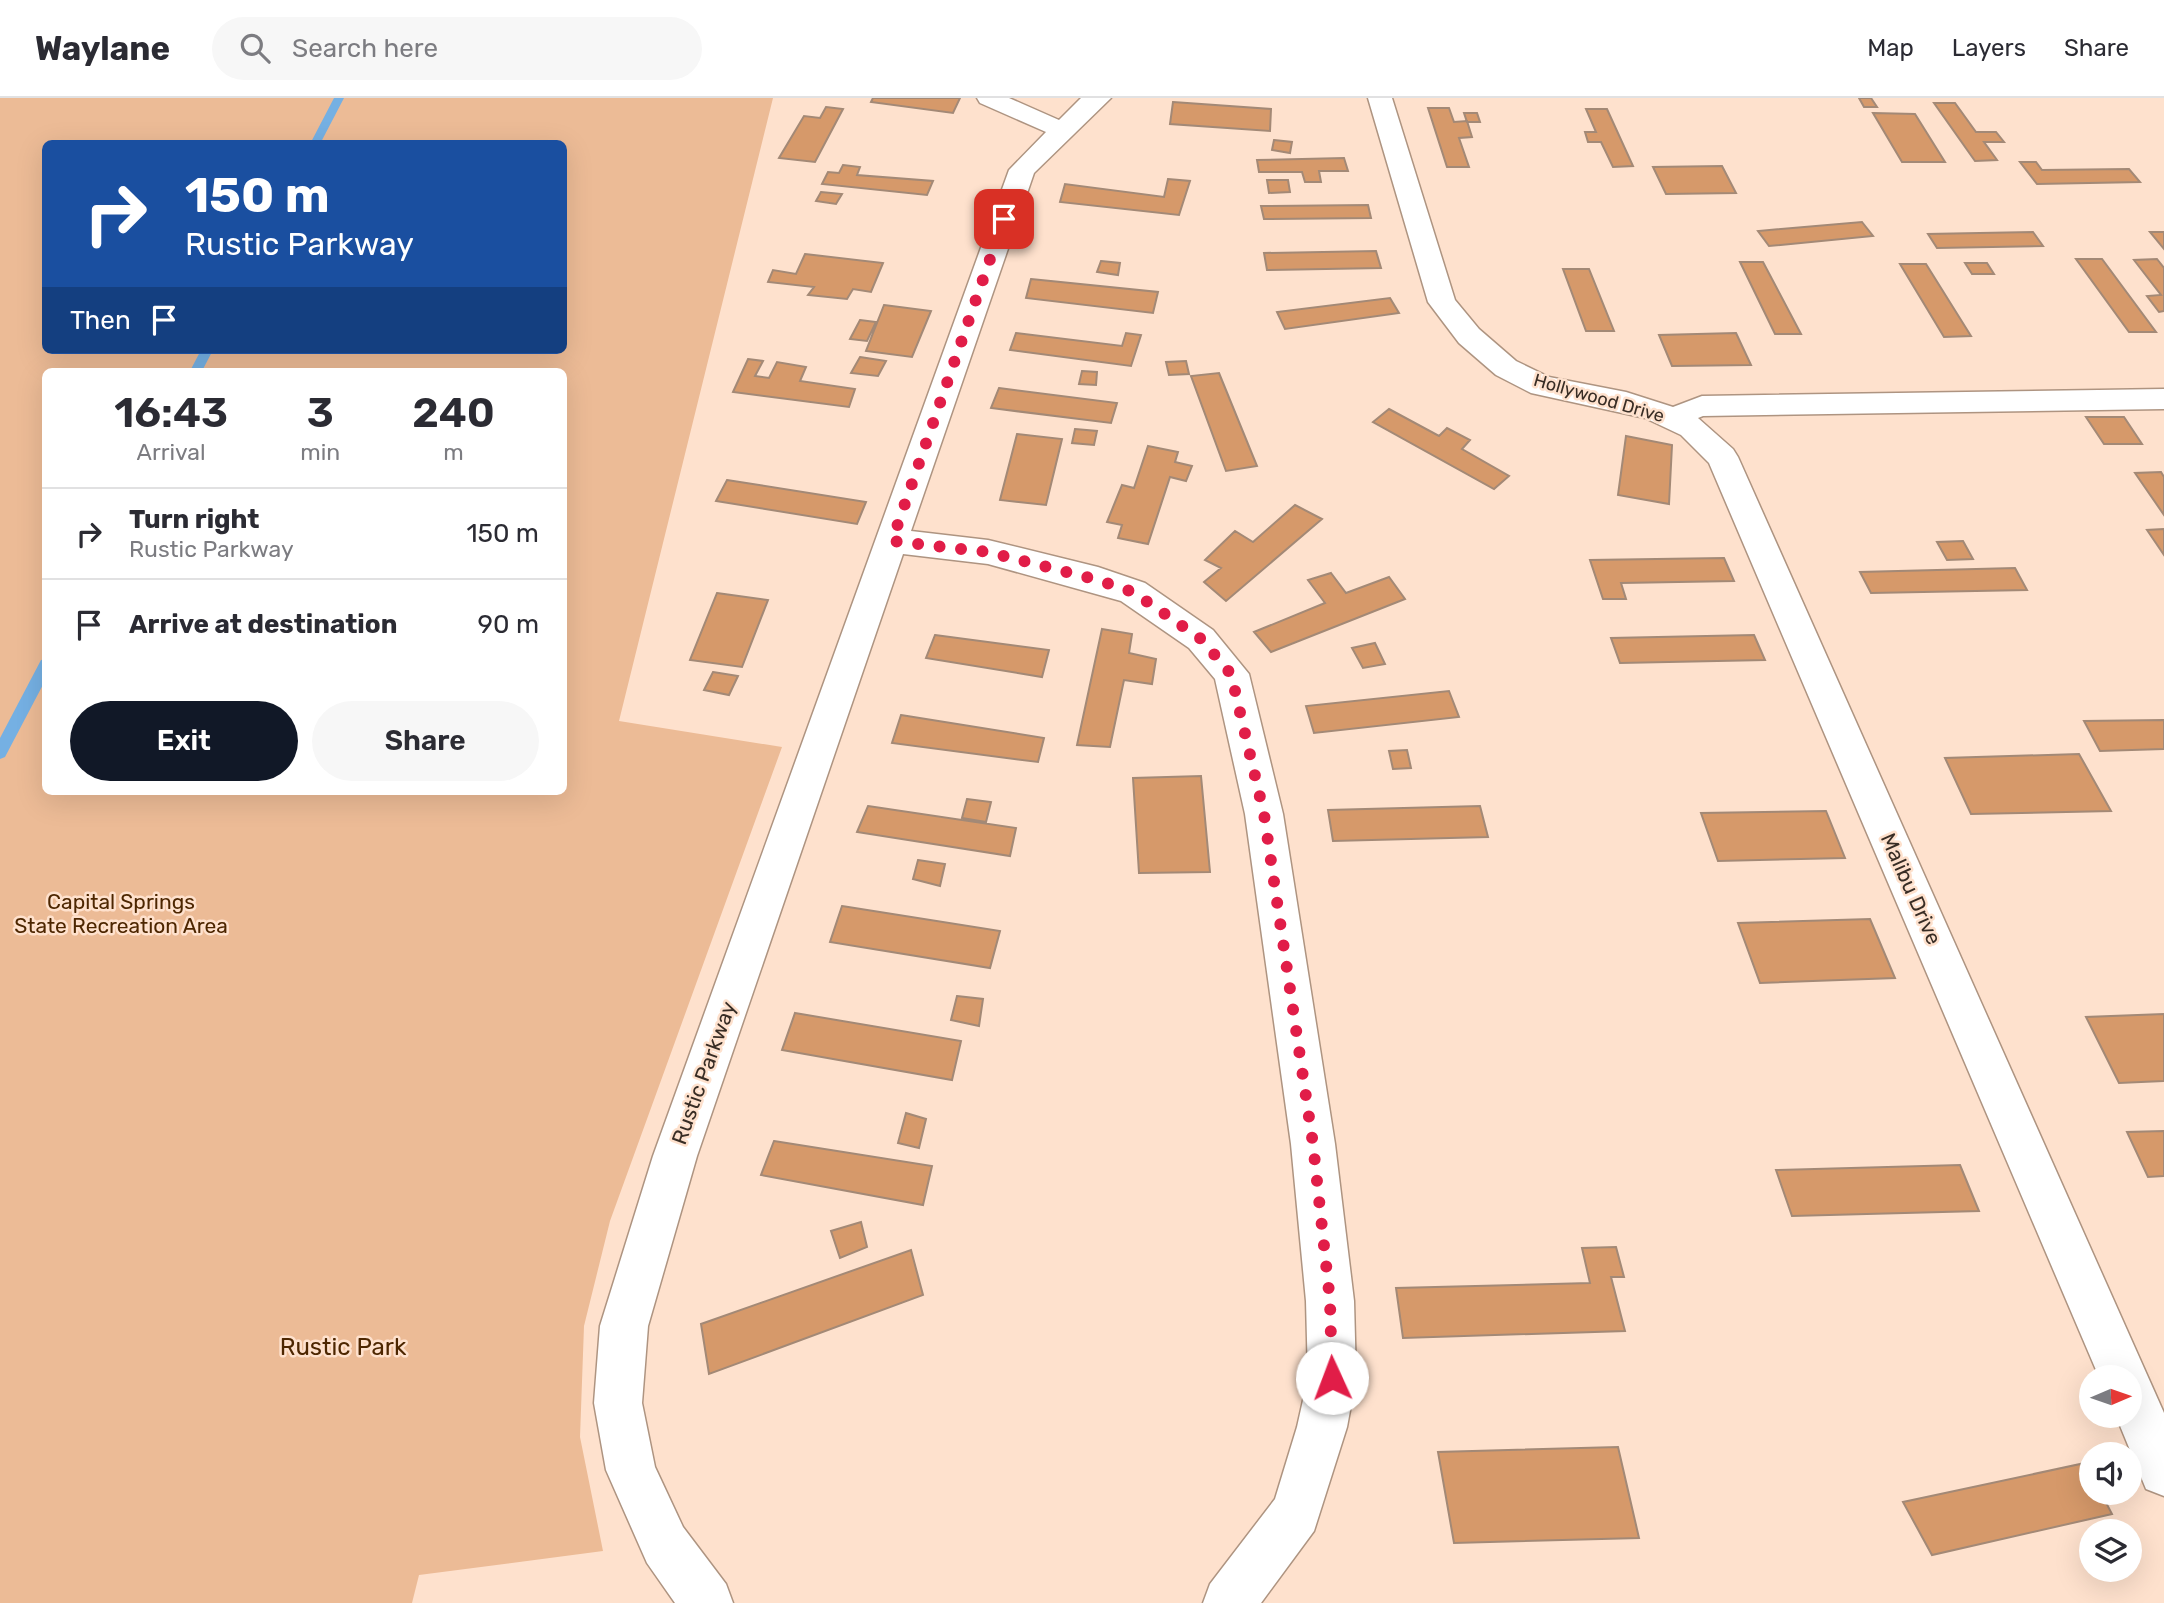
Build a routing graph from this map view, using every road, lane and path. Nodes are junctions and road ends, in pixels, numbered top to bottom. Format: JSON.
{"nodes":[{"id":1,"x":989,"y":98,"type":"edge"},
{"id":2,"x":1099,"y":98,"type":"edge"},
{"id":3,"x":1380,"y":98,"type":"edge"},
{"id":4,"x":1061,"y":130,"type":"junction"},
{"id":5,"x":2164,"y":399,"type":"edge"},
{"id":6,"x":1675,"y":420,"type":"junction"},
{"id":7,"x":892,"y":541,"type":"junction"},
{"id":8,"x":2118,"y":1365,"type":"edge"},
{"id":9,"x":2142,"y":1420,"type":"edge"},
{"id":10,"x":2164,"y":1471,"type":"edge"},
{"id":11,"x":707,"y":1603,"type":"edge"},
{"id":12,"x":1228,"y":1603,"type":"edge"}],
"edges":[{"from":1,"to":4,"type":"street"},
{"from":2,"to":4,"type":"street","name":"Rustic Parkway"},
{"from":3,"to":6,"type":"street","name":"Hollywood Drive"},
{"from":4,"to":7,"type":"street","name":"Rustic Parkway"},
{"from":5,"to":6,"type":"street","name":"Hollywood Drive"},
{"from":6,"to":8,"type":"street","name":"Malibu Drive"},
{"from":7,"to":11,"type":"street","name":"Rustic Parkway"},
{"from":7,"to":12,"type":"street"},
{"from":9,"to":10,"type":"street"}]}
